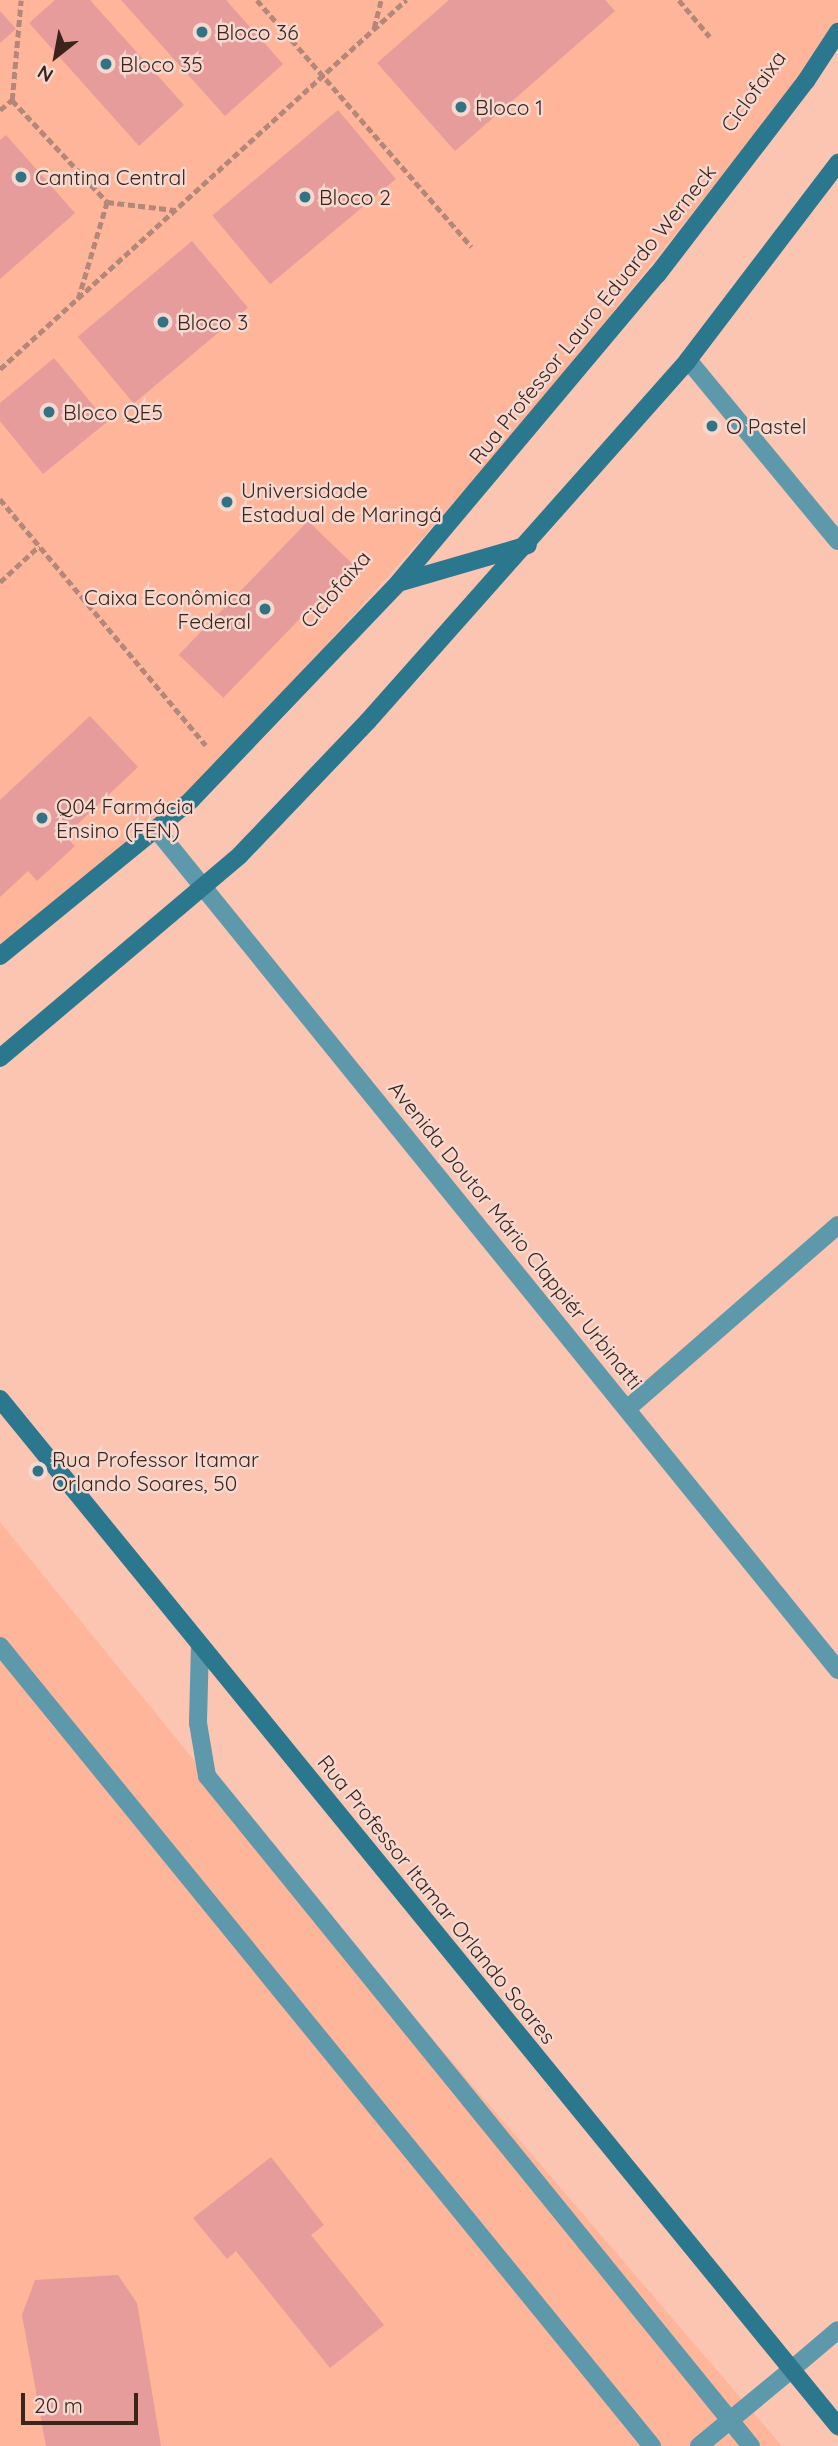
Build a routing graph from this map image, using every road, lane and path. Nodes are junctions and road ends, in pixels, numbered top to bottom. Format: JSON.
{"nodes":[{"id":1,"x":21,"y":0,"type":"edge"},
{"id":2,"x":257,"y":0,"type":"edge"},
{"id":3,"x":380,"y":0,"type":"edge"},
{"id":4,"x":406,"y":0,"type":"edge"},
{"id":5,"x":679,"y":0,"type":"edge"},
{"id":6,"x":374,"y":29,"type":"junction"},
{"id":7,"x":838,"y":32,"type":"edge"},
{"id":8,"x":710,"y":37,"type":"dead end"},
{"id":9,"x":323,"y":76,"type":"junction"},
{"id":10,"x":12,"y":100,"type":"junction"},
{"id":11,"x":0,"y":110,"type":"edge"},
{"id":12,"x":838,"y":163,"type":"edge"},
{"id":13,"x":107,"y":202,"type":"junction"},
{"id":14,"x":175,"y":210,"type":"junction"},
{"id":15,"x":472,"y":247,"type":"dead end"},
{"id":16,"x":77,"y":299,"type":"junction"},
{"id":17,"x":688,"y":360,"type":"junction"},
{"id":18,"x":0,"y":369,"type":"edge"},
{"id":19,"x":0,"y":499,"type":"edge"},
{"id":20,"x":838,"y":541,"type":"edge"},
{"id":21,"x":528,"y":545,"type":"junction"},
{"id":22,"x":39,"y":546,"type":"junction"},
{"id":23,"x":0,"y":582,"type":"edge"},
{"id":24,"x":399,"y":582,"type":"junction"},
{"id":25,"x":218,"y":741,"type":"dead end"},
{"id":26,"x":156,"y":829,"type":"junction"},
{"id":27,"x":205,"y":886,"type":"junction"},
{"id":28,"x":0,"y":956,"type":"edge"},
{"id":29,"x":0,"y":1059,"type":"edge"},
{"id":30,"x":838,"y":1225,"type":"edge"},
{"id":31,"x":0,"y":1399,"type":"edge"},
{"id":32,"x":627,"y":1409,"type":"junction"},
{"id":33,"x":200,"y":1645,"type":"junction"},
{"id":34,"x":0,"y":1646,"type":"edge"},
{"id":35,"x":838,"y":1670,"type":"edge"},
{"id":36,"x":838,"y":2330,"type":"edge"},
{"id":37,"x":792,"y":2369,"type":"junction"},
{"id":38,"x":730,"y":2420,"type":"junction"},
{"id":39,"x":838,"y":2426,"type":"edge"},
{"id":40,"x":652,"y":2446,"type":"edge"},
{"id":41,"x":699,"y":2446,"type":"edge"},
{"id":42,"x":751,"y":2446,"type":"edge"}],
"edges":[{"from":1,"to":10,"type":"path"},
{"from":2,"to":9,"type":"path"},
{"from":3,"to":6,"type":"path"},
{"from":4,"to":6,"type":"path"},
{"from":5,"to":8,"type":"path"},
{"from":6,"to":9,"type":"path"},
{"from":7,"to":24,"type":"main road","name":"Rua Professor Lauro Eduardo Werneck"},
{"from":9,"to":14,"type":"path"},
{"from":9,"to":15,"type":"path"},
{"from":10,"to":11,"type":"path"},
{"from":10,"to":13,"type":"path"},
{"from":12,"to":17,"type":"main road"},
{"from":13,"to":14,"type":"path"},
{"from":13,"to":16,"type":"path"},
{"from":14,"to":16,"type":"path"},
{"from":16,"to":18,"type":"path"},
{"from":17,"to":20,"type":"street"},
{"from":17,"to":21,"type":"main road"},
{"from":19,"to":22,"type":"path"},
{"from":21,"to":24,"type":"main road"},
{"from":21,"to":27,"type":"main road"},
{"from":22,"to":23,"type":"path"},
{"from":22,"to":25,"type":"path"},
{"from":24,"to":26,"type":"main road","name":"Rua Professor Lauro Eduardo Werneck"},
{"from":26,"to":27,"type":"street","name":"Avenida Doutor Mário Clappiér Urbinatti"},
{"from":26,"to":28,"type":"main road","name":"Rua Professor Lauro Eduardo Werneck"},
{"from":27,"to":29,"type":"main road"},
{"from":27,"to":32,"type":"street","name":"Avenida Doutor Mário Clappiér Urbinatti"},
{"from":30,"to":32,"type":"street"},
{"from":31,"to":33,"type":"main road","name":"Rua Professor Itamar Orlando Soares"},
{"from":32,"to":35,"type":"street","name":"Avenida Doutor Mário Clappiér Urbinatti"},
{"from":33,"to":37,"type":"main road","name":"Rua Professor Itamar Orlando Soares"},
{"from":33,"to":38,"type":"street"},
{"from":34,"to":40,"type":"street"},
{"from":36,"to":37,"type":"street"},
{"from":37,"to":38,"type":"street"},
{"from":37,"to":39,"type":"main road","name":"Rua Professor Itamar Orlando Soares"},
{"from":38,"to":41,"type":"street"},
{"from":38,"to":42,"type":"street"}]}
